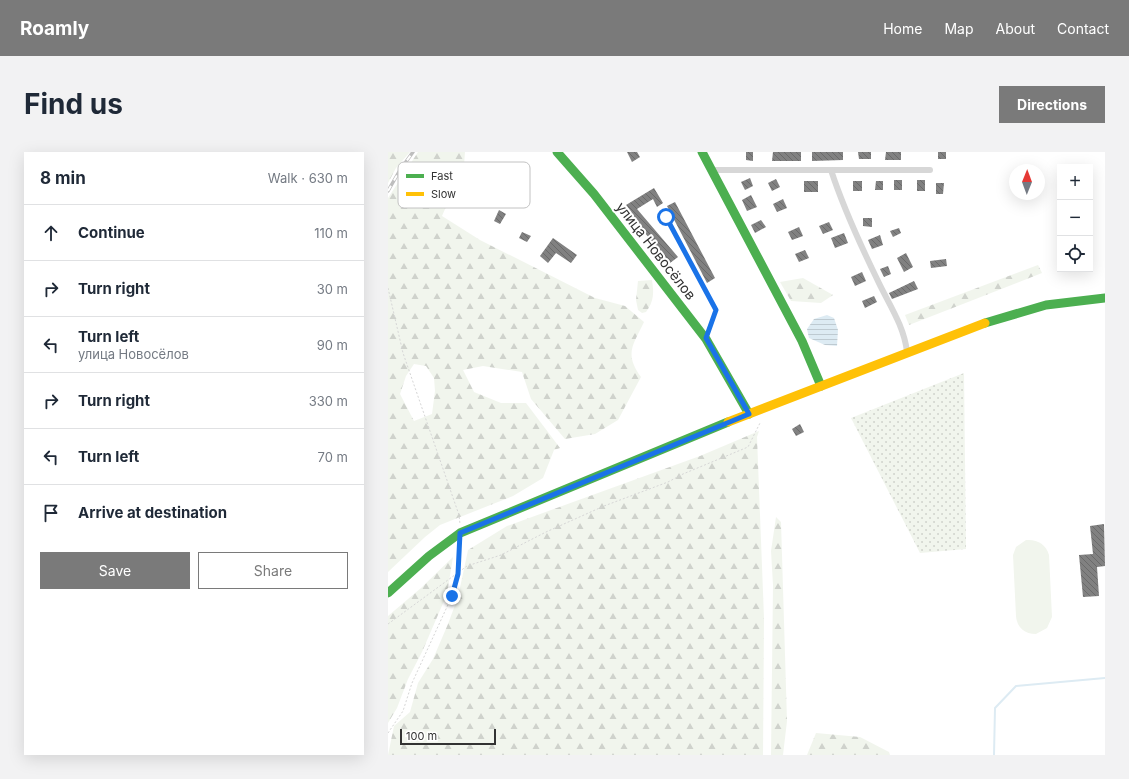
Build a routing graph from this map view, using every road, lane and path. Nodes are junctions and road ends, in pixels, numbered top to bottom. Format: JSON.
{"nodes":[{"id":1,"x":557,"y":152,"type":"edge"},
{"id":2,"x":702,"y":152,"type":"edge"},
{"id":3,"x":712,"y":170,"type":"junction"},
{"id":4,"x":831,"y":170,"type":"junction"},
{"id":5,"x":930,"y":170,"type":"dead end"},
{"id":6,"x":666,"y":217,"type":"dead end"},
{"id":7,"x":388,"y":288,"type":"edge"},
{"id":8,"x":1105,"y":298,"type":"edge"},
{"id":9,"x":706,"y":338,"type":"junction"},
{"id":10,"x":907,"y":352,"type":"junction"},
{"id":11,"x":822,"y":386,"type":"junction"},
{"id":12,"x":749,"y":414,"type":"junction"},
{"id":13,"x":760,"y":423,"type":"dead end"},
{"id":14,"x":460,"y":533,"type":"junction"},
{"id":15,"x":458,"y":574,"type":"junction"},
{"id":16,"x":388,"y":593,"type":"edge"},
{"id":17,"x":388,"y":624,"type":"edge"},
{"id":18,"x":388,"y":734,"type":"edge"}],
"edges":[{"from":1,"to":9,"type":"street","name":"улица Новосёлов"},
{"from":2,"to":3,"type":"street"},
{"from":3,"to":4,"type":"street"},
{"from":3,"to":11,"type":"street"},
{"from":4,"to":5,"type":"street"},
{"from":4,"to":10,"type":"street"},
{"from":6,"to":9,"type":"lane"},
{"from":7,"to":14,"type":"path"},
{"from":8,"to":10,"type":"street"},
{"from":9,"to":12,"type":"street","name":"улица Новосёлов"},
{"from":10,"to":11,"type":"street"},
{"from":11,"to":12,"type":"street"},
{"from":12,"to":14,"type":"street"},
{"from":13,"to":15,"type":"path"},
{"from":14,"to":15,"type":"path"},
{"from":14,"to":16,"type":"street"},
{"from":15,"to":17,"type":"path"},
{"from":15,"to":18,"type":"path"}]}
